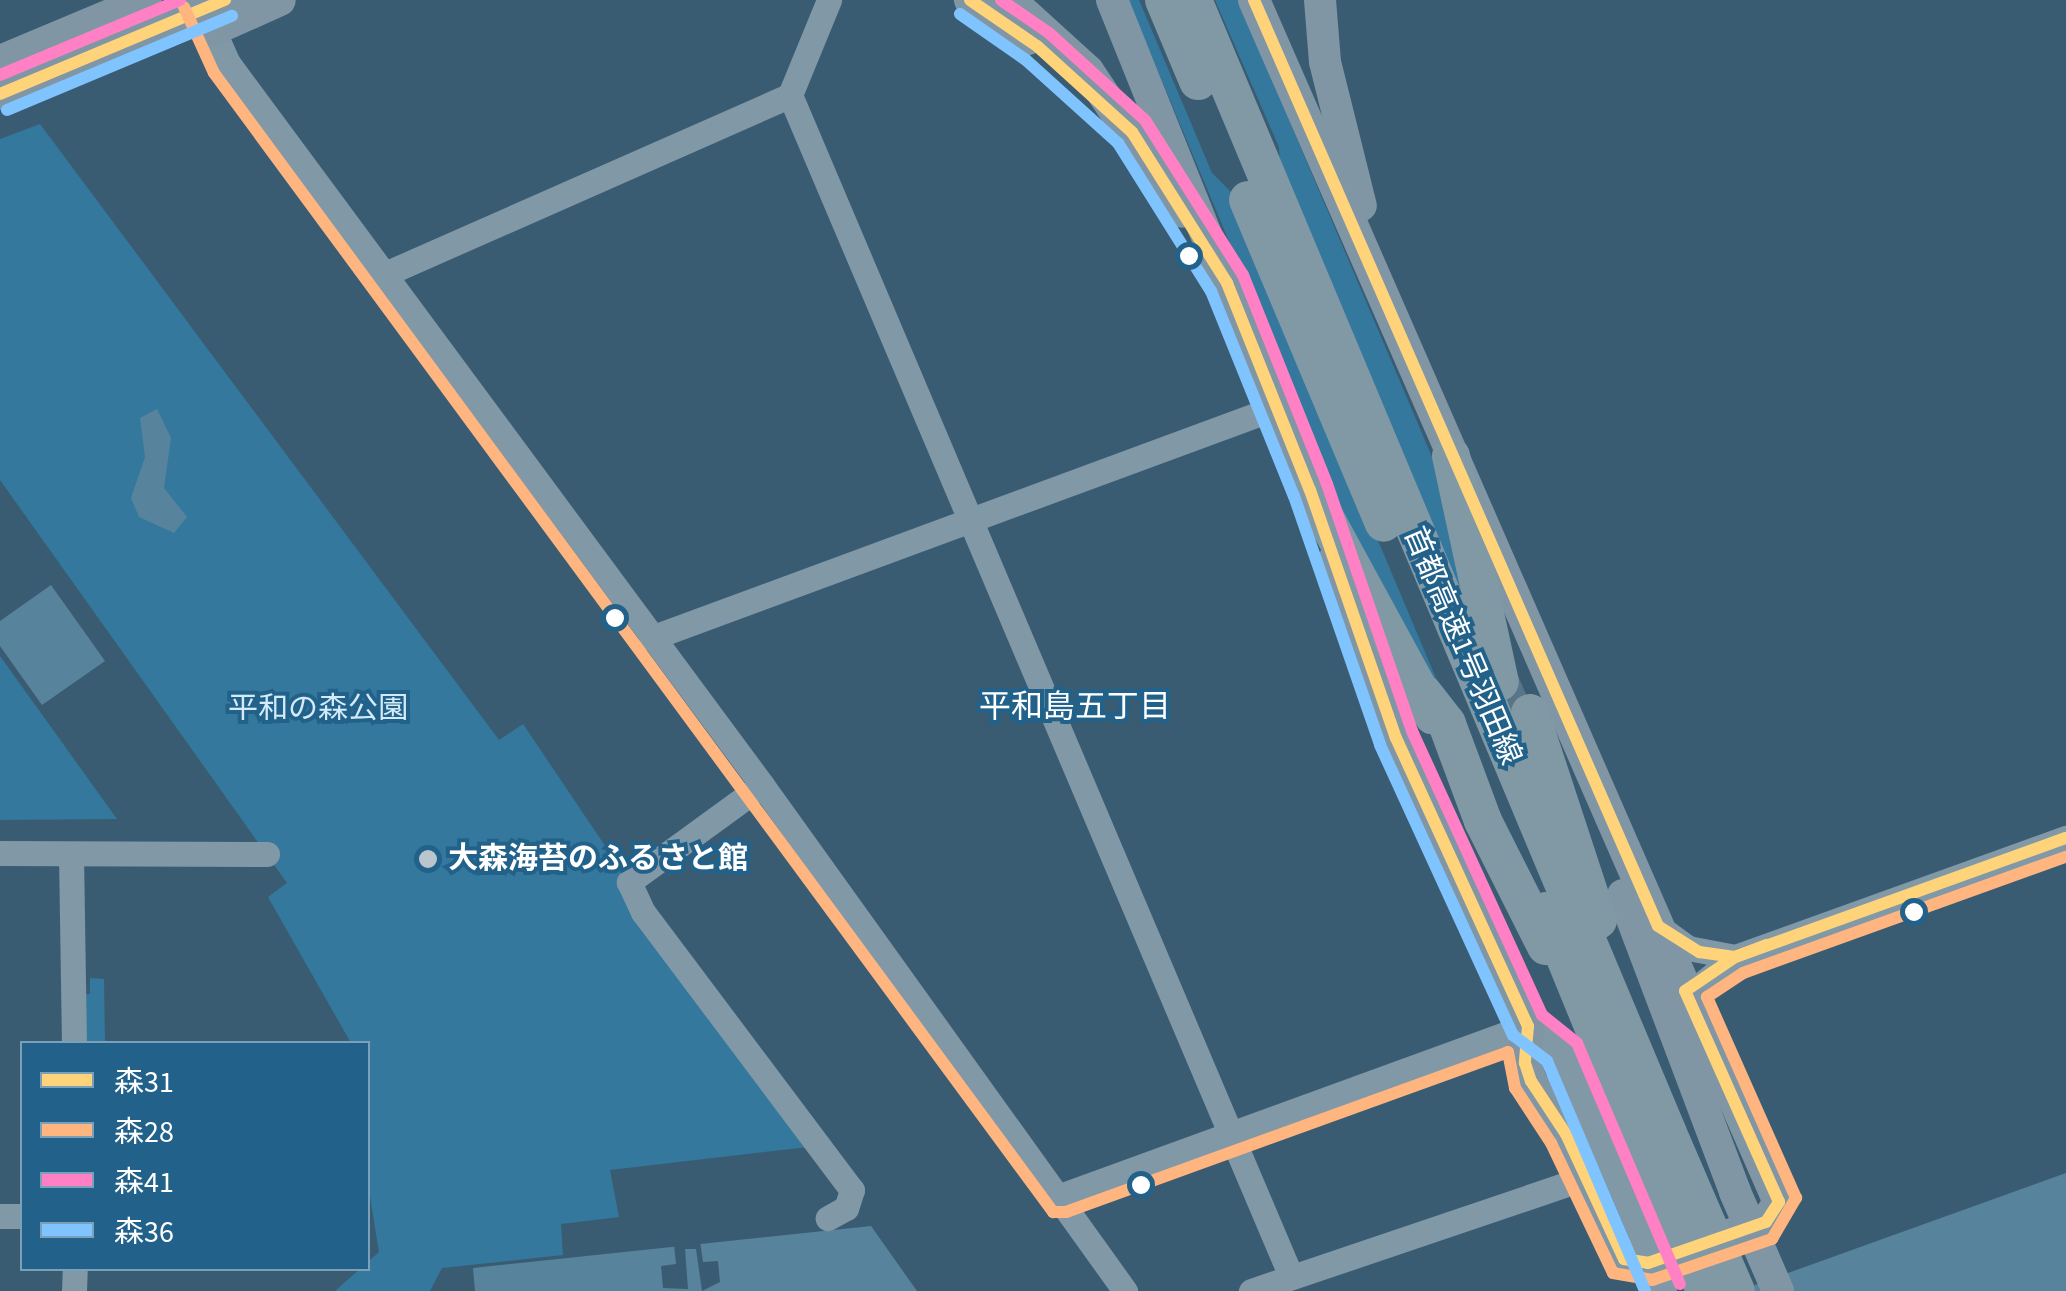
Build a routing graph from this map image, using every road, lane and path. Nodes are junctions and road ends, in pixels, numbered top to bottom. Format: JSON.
{"nodes":[{"id":1,"x":146,"y":0,"type":"edge"},
{"id":2,"x":280,"y":0,"type":"edge"},
{"id":3,"x":829,"y":0,"type":"edge"},
{"id":4,"x":970,"y":0,"type":"edge"},
{"id":5,"x":1010,"y":0,"type":"edge"},
{"id":6,"x":1112,"y":0,"type":"edge"},
{"id":7,"x":1164,"y":0,"type":"edge"},
{"id":8,"x":1192,"y":0,"type":"edge"},
{"id":9,"x":1254,"y":0,"type":"edge"},
{"id":10,"x":1320,"y":0,"type":"edge"},
{"id":11,"x":213,"y":10,"type":"edge"},
{"id":12,"x":0,"y":61,"type":"edge"},
{"id":13,"x":0,"y":94,"type":"edge"},
{"id":14,"x":790,"y":95,"type":"junction"},
{"id":15,"x":1132,"y":132,"type":"junction"},
{"id":16,"x":385,"y":274,"type":"junction"},
{"id":17,"x":1228,"y":283,"type":"junction"},
{"id":18,"x":1399,"y":336,"type":"junction"},
{"id":19,"x":1277,"y":407,"type":"junction"},
{"id":20,"x":1451,"y":456,"type":"junction"},
{"id":21,"x":1310,"y":490,"type":"junction"},
{"id":22,"x":968,"y":522,"type":"junction"},
{"id":23,"x":651,"y":638,"type":"junction"},
{"id":24,"x":1507,"y":678,"type":"tunnel mouth"},
{"id":25,"x":1523,"y":716,"type":"tunnel mouth"},
{"id":26,"x":762,"y":785,"type":"junction"},
{"id":27,"x":1604,"y":808,"type":"junction"},
{"id":28,"x":2066,"y":838,"type":"edge"},
{"id":29,"x":0,"y":853,"type":"edge"},
{"id":30,"x":72,"y":854,"type":"junction"},
{"id":31,"x":268,"y":854,"type":"dead end"},
{"id":32,"x":1658,"y":926,"type":"junction"},
{"id":33,"x":1735,"y":957,"type":"junction"},
{"id":34,"x":1686,"y":991,"type":"junction"},
{"id":35,"x":1528,"y":1026,"type":"junction"},
{"id":36,"x":74,"y":1041,"type":"edge"},
{"id":37,"x":1610,"y":1050,"type":"junction"},
{"id":38,"x":1685,"y":1062,"type":"junction"},
{"id":39,"x":1227,"y":1134,"type":"junction"},
{"id":40,"x":1564,"y":1185,"type":"dead end"},
{"id":41,"x":1060,"y":1196,"type":"junction"},
{"id":42,"x":828,"y":1218,"type":"dead end"},
{"id":43,"x":1290,"y":1274,"type":"junction"},
{"id":44,"x":1125,"y":1291,"type":"edge"},
{"id":45,"x":1251,"y":1291,"type":"edge"},
{"id":46,"x":1664,"y":1291,"type":"edge"},
{"id":47,"x":1705,"y":1291,"type":"edge"},
{"id":48,"x":1736,"y":1291,"type":"edge"},
{"id":49,"x":1778,"y":1291,"type":"edge"}],
"edges":[{"from":1,"to":12,"type":"main road"},
{"from":2,"to":11,"type":"main road"},
{"from":3,"to":14,"type":"street"},
{"from":4,"to":15,"type":"main road"},
{"from":5,"to":15,"type":"main road"},
{"from":6,"to":17,"type":"main road"},
{"from":7,"to":37,"type":"highway","name":"首都高速1号羽田線"},
{"from":8,"to":37,"type":"highway","name":"首都高速1号羽田線"},
{"from":9,"to":18,"type":"main road"},
{"from":10,"to":18,"type":"main road"},
{"from":11,"to":13,"type":"main road","bridge":true},
{"from":11,"to":16,"type":"street"},
{"from":14,"to":16,"type":"street"},
{"from":14,"to":22,"type":"street"},
{"from":15,"to":17,"type":"main road"},
{"from":16,"to":23,"type":"street"},
{"from":17,"to":19,"type":"main road"},
{"from":18,"to":20,"type":"main road"},
{"from":19,"to":21,"type":"main road"},
{"from":19,"to":22,"type":"street"},
{"from":20,"to":24,"type":"highway"},
{"from":20,"to":27,"type":"main road"},
{"from":21,"to":35,"type":"main road"},
{"from":21,"to":37,"type":"highway"},
{"from":22,"to":23,"type":"street"},
{"from":22,"to":39,"type":"street"},
{"from":23,"to":26,"type":"street"},
{"from":25,"to":37,"type":"highway"},
{"from":26,"to":41,"type":"street"},
{"from":26,"to":42,"type":"street"},
{"from":27,"to":32,"type":"main road"},
{"from":27,"to":38,"type":"main road"},
{"from":28,"to":33,"type":"street"},
{"from":29,"to":30,"type":"street"},
{"from":30,"to":31,"type":"street"},
{"from":30,"to":36,"type":"street"},
{"from":32,"to":33,"type":"street"},
{"from":32,"to":34,"type":"main road"},
{"from":33,"to":34,"type":"street"},
{"from":34,"to":35,"type":"main road"},
{"from":34,"to":38,"type":"street"},
{"from":35,"to":39,"type":"street"},
{"from":35,"to":46,"type":"street","bridge":true},
{"from":37,"to":47,"type":"highway","name":"首都高速1号羽田線","bridge":true},
{"from":37,"to":48,"type":"highway","name":"首都高速1号羽田線","bridge":true},
{"from":38,"to":49,"type":"main road","bridge":true},
{"from":39,"to":41,"type":"street"},
{"from":39,"to":43,"type":"street"},
{"from":40,"to":43,"type":"street"},
{"from":41,"to":44,"type":"street"},
{"from":43,"to":45,"type":"street"}]}
